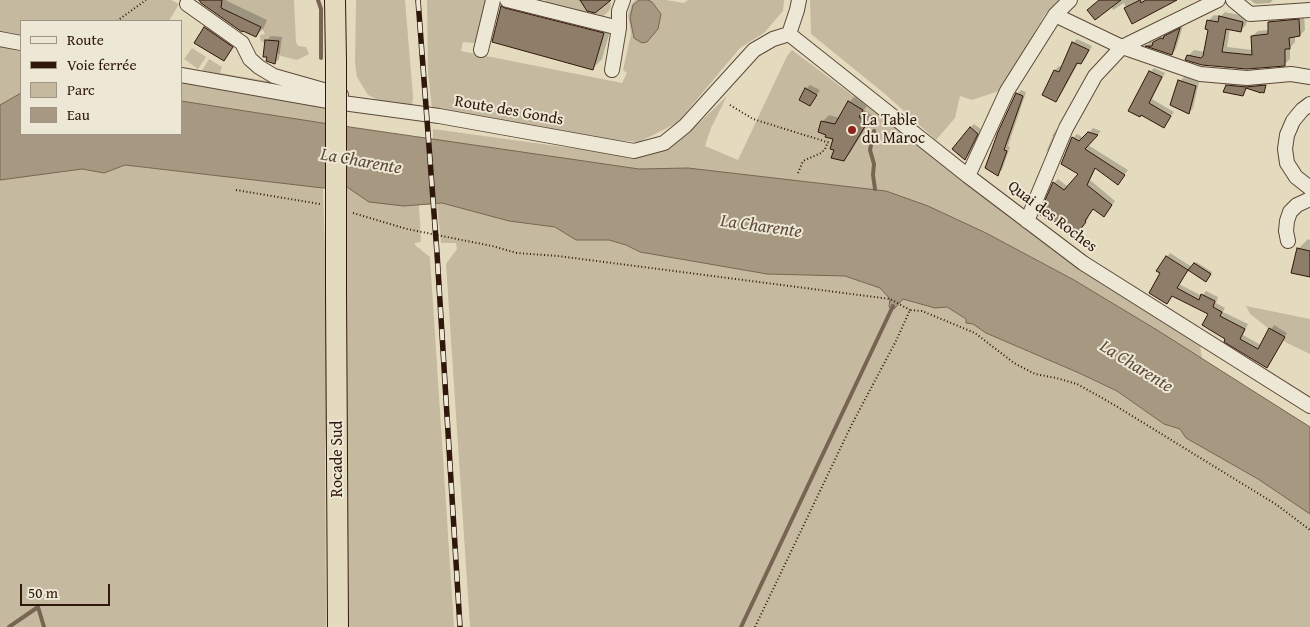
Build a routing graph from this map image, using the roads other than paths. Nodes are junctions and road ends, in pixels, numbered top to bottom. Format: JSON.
{"nodes":[{"id":1,"x":335,"y":0,"type":"edge"},
{"id":2,"x":494,"y":0,"type":"edge"},
{"id":3,"x":507,"y":0,"type":"edge"},
{"id":4,"x":623,"y":0,"type":"edge"},
{"id":5,"x":799,"y":0,"type":"edge"},
{"id":6,"x":1070,"y":0,"type":"edge"},
{"id":7,"x":1218,"y":0,"type":"edge"},
{"id":8,"x":1233,"y":0,"type":"edge"},
{"id":9,"x":187,"y":4,"type":"dead end"},
{"id":10,"x":1310,"y":10,"type":"edge"},
{"id":11,"x":1055,"y":15,"type":"junction"},
{"id":12,"x":619,"y":28,"type":"junction"},
{"id":13,"x":789,"y":34,"type":"junction"},
{"id":14,"x":0,"y":39,"type":"edge"},
{"id":15,"x":20,"y":43,"type":"edge"},
{"id":16,"x":1122,"y":47,"type":"junction"},
{"id":17,"x":481,"y":50,"type":"dead end"},
{"id":18,"x":612,"y":70,"type":"dead end"},
{"id":19,"x":182,"y":75,"type":"edge"},
{"id":20,"x":1310,"y":77,"type":"edge"},
{"id":21,"x":1310,"y":104,"type":"edge"},
{"id":22,"x":387,"y":109,"type":"junction"},
{"id":23,"x":968,"y":176,"type":"junction"},
{"id":24,"x":1310,"y":188,"type":"edge"},
{"id":25,"x":1310,"y":199,"type":"edge"},
{"id":26,"x":1027,"y":221,"type":"junction"},
{"id":27,"x":1288,"y":241,"type":"dead end"},
{"id":28,"x":1310,"y":406,"type":"edge"},
{"id":29,"x":338,"y":627,"type":"edge"}],
"edges":[{"from":1,"to":29,"type":"highway","name":"Rocade Sud","bridge":true},
{"from":2,"to":17,"type":"street"},
{"from":3,"to":12,"type":"street"},
{"from":4,"to":12,"type":"street"},
{"from":5,"to":13,"type":"street"},
{"from":6,"to":11,"type":"street"},
{"from":7,"to":16,"type":"street"},
{"from":8,"to":10,"type":"street"},
{"from":9,"to":22,"type":"street"},
{"from":11,"to":16,"type":"street"},
{"from":11,"to":23,"type":"street"},
{"from":12,"to":18,"type":"street"},
{"from":13,"to":22,"type":"street","name":"Route des Gonds"},
{"from":13,"to":23,"type":"street","name":"Quai des Roches"},
{"from":14,"to":15,"type":"street"},
{"from":16,"to":20,"type":"street"},
{"from":16,"to":26,"type":"street"},
{"from":19,"to":22,"type":"street","name":"Route des Gonds"},
{"from":21,"to":24,"type":"street"},
{"from":23,"to":26,"type":"street","name":"Quai des Roches"},
{"from":25,"to":27,"type":"street"},
{"from":26,"to":28,"type":"street","name":"Quai des Roches"}]}
